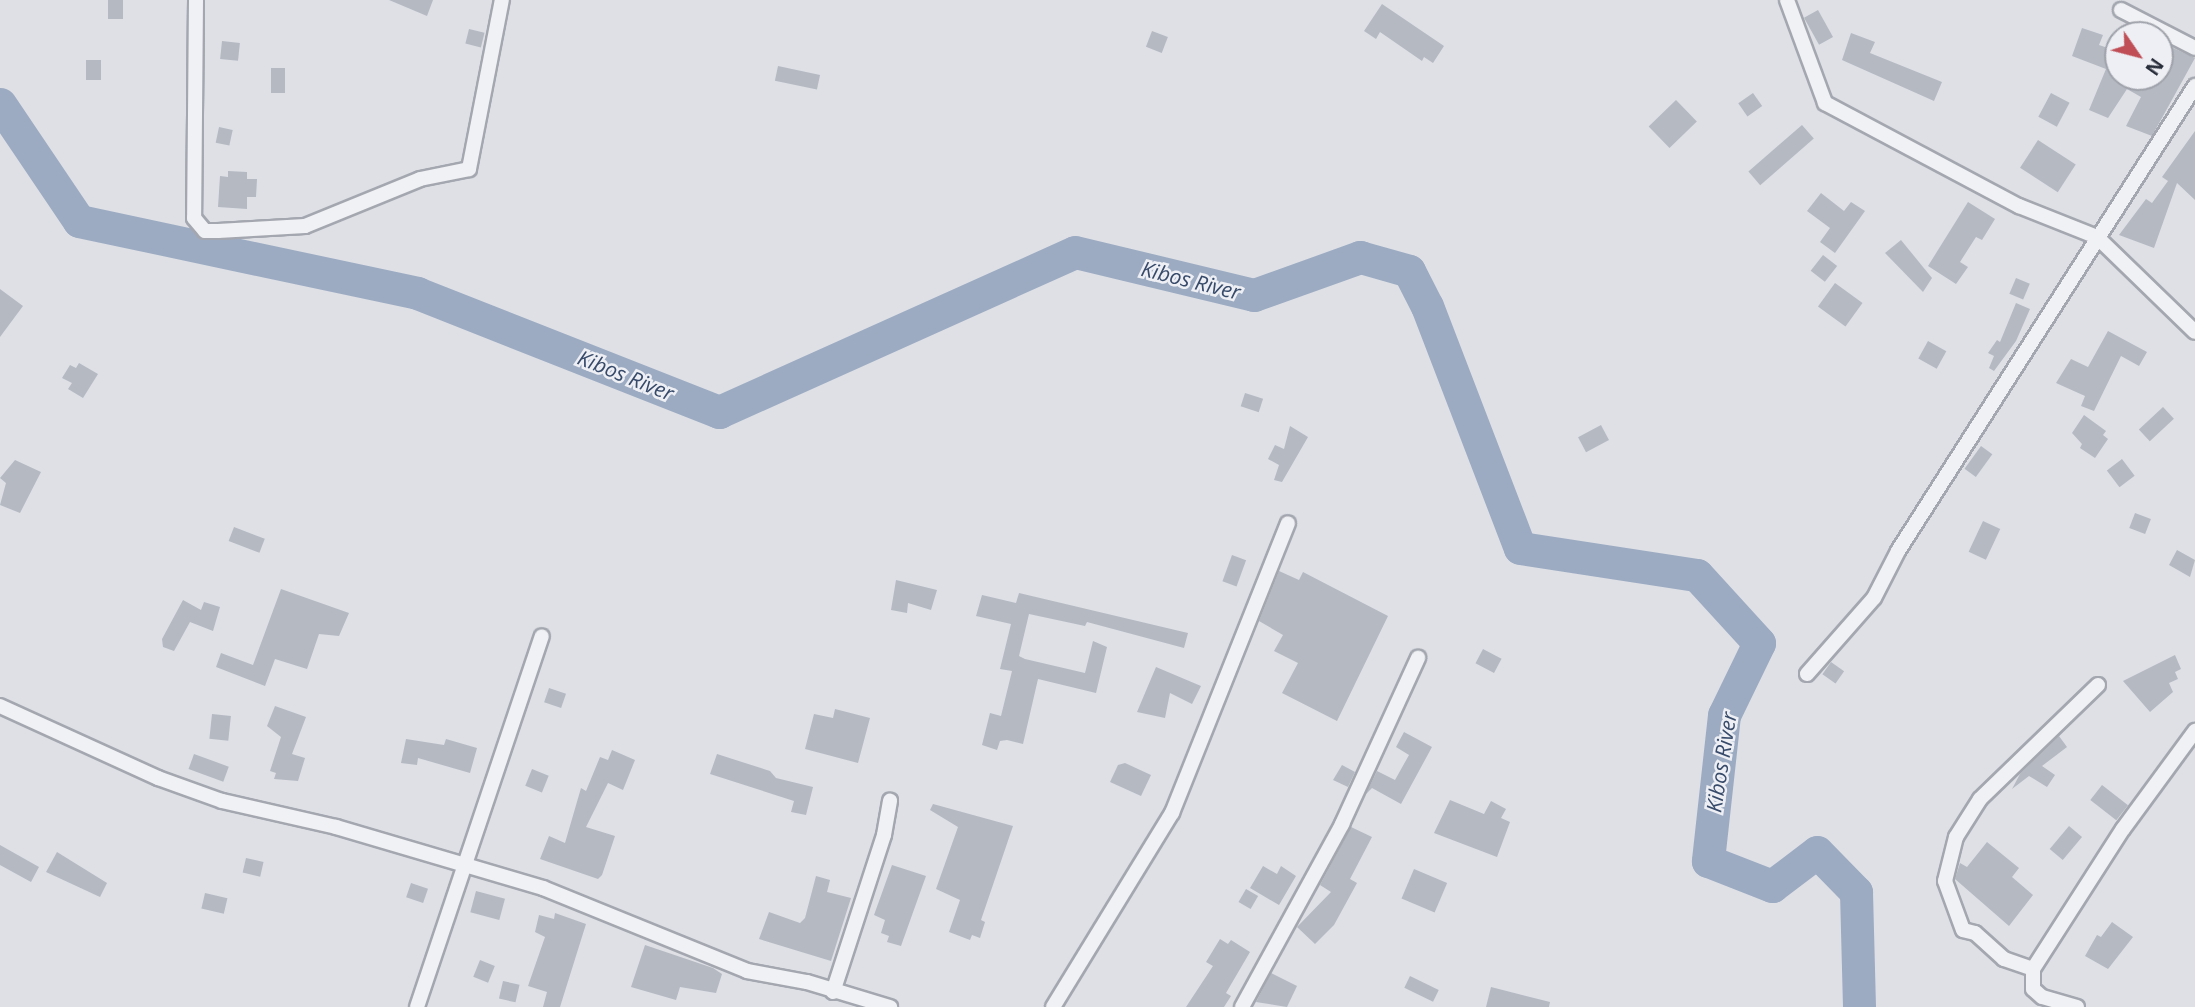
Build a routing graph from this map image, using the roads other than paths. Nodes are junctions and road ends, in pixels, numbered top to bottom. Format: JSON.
{"nodes":[{"id":1,"x":196,"y":0,"type":"edge"},
{"id":2,"x":502,"y":0,"type":"edge"},
{"id":3,"x":1787,"y":0,"type":"edge"},
{"id":4,"x":2122,"y":10,"type":"dead end"},
{"id":5,"x":2195,"y":48,"type":"edge"},
{"id":6,"x":2195,"y":86,"type":"edge"},
{"id":7,"x":2097,"y":237,"type":"junction"},
{"id":8,"x":2195,"y":332,"type":"edge"},
{"id":9,"x":1288,"y":523,"type":"dead end"},
{"id":10,"x":542,"y":636,"type":"dead end"},
{"id":11,"x":1418,"y":658,"type":"dead end"},
{"id":12,"x":1807,"y":674,"type":"dead end"},
{"id":13,"x":2098,"y":685,"type":"dead end"},
{"id":14,"x":0,"y":705,"type":"edge"},
{"id":15,"x":2195,"y":731,"type":"edge"},
{"id":16,"x":890,"y":801,"type":"dead end"},
{"id":17,"x":464,"y":865,"type":"junction"},
{"id":18,"x":2033,"y":969,"type":"junction"},
{"id":19,"x":833,"y":992,"type":"junction"},
{"id":20,"x":417,"y":1007,"type":"edge"},
{"id":21,"x":890,"y":1007,"type":"edge"},
{"id":22,"x":1053,"y":1007,"type":"edge"},
{"id":23,"x":1241,"y":1007,"type":"edge"},
{"id":24,"x":2077,"y":1007,"type":"edge"}],
"edges":[{"from":1,"to":2,"type":"street"},
{"from":3,"to":7,"type":"street"},
{"from":4,"to":5,"type":"street"},
{"from":6,"to":7,"type":"street"},
{"from":7,"to":8,"type":"street"},
{"from":7,"to":12,"type":"street"},
{"from":9,"to":22,"type":"street"},
{"from":10,"to":17,"type":"street"},
{"from":11,"to":23,"type":"street"},
{"from":13,"to":18,"type":"street"},
{"from":14,"to":17,"type":"street"},
{"from":15,"to":18,"type":"street"},
{"from":16,"to":19,"type":"street"},
{"from":17,"to":19,"type":"street"},
{"from":17,"to":20,"type":"street"},
{"from":18,"to":24,"type":"street"},
{"from":19,"to":21,"type":"street"}]}
